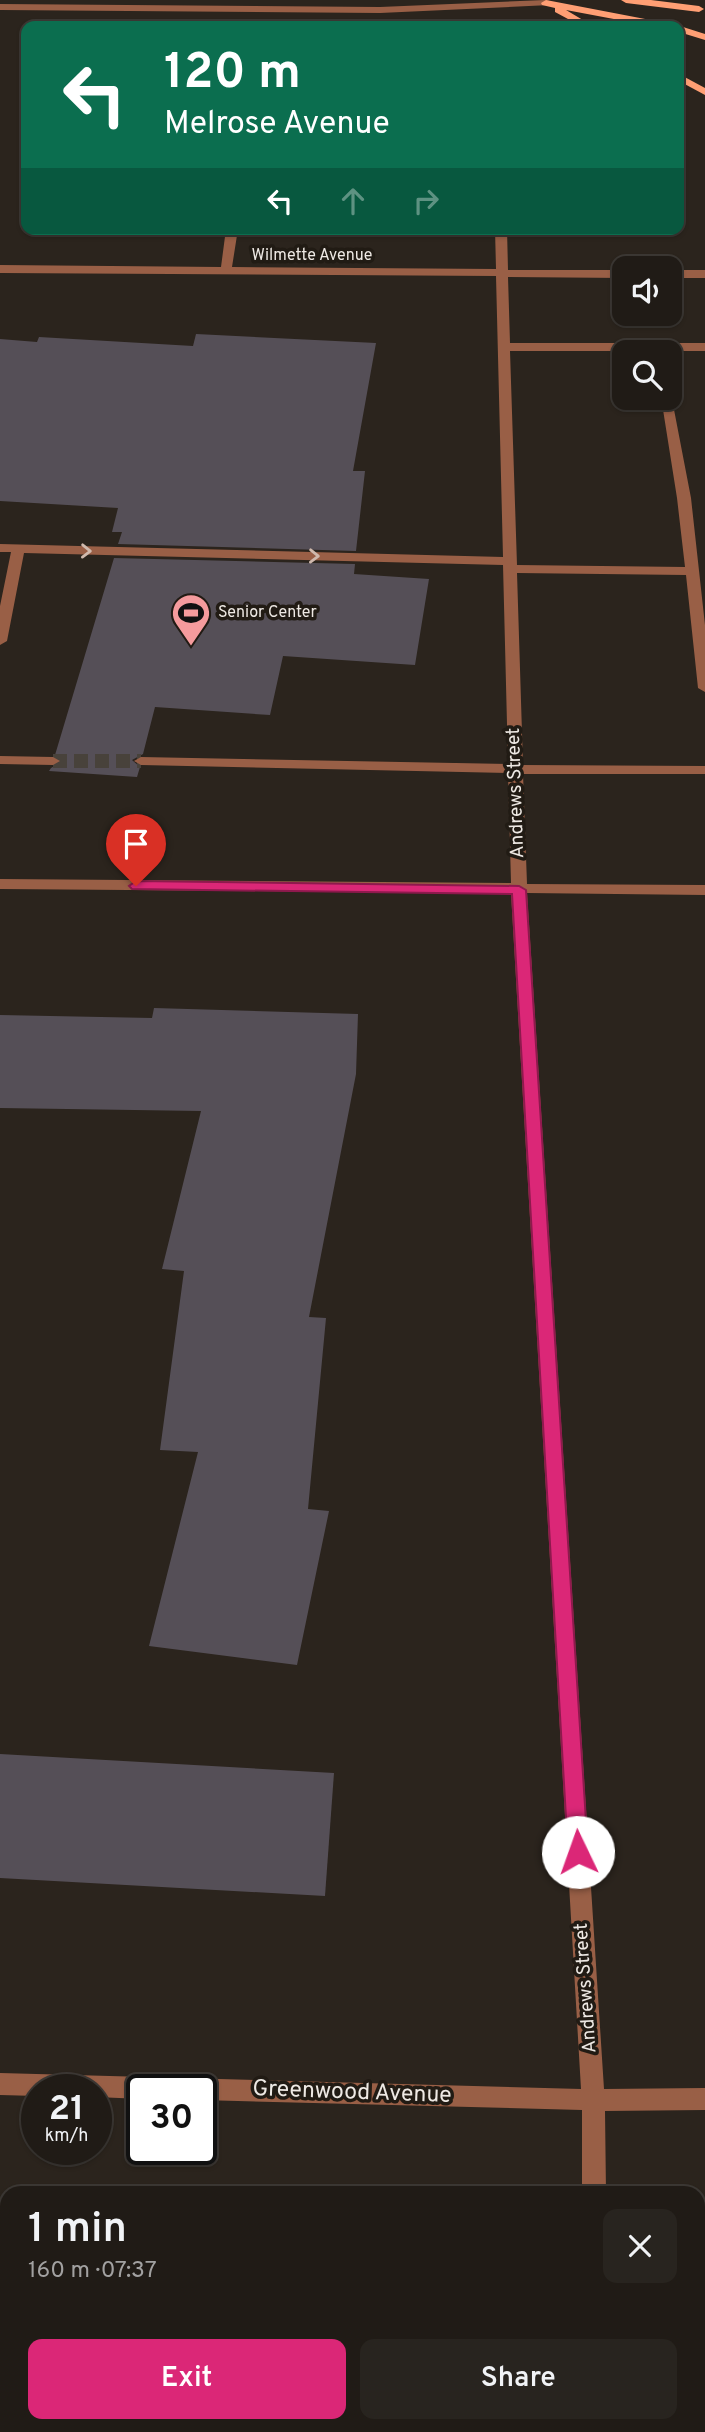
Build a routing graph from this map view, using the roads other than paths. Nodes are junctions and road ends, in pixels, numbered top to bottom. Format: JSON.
{"nodes":[{"id":1,"x":626,"y":0,"type":"edge"},
{"id":2,"x":683,"y":0,"type":"edge"},
{"id":3,"x":544,"y":1,"type":"edge"},
{"id":4,"x":0,"y":3,"type":"edge"},
{"id":5,"x":321,"y":5,"type":"edge"},
{"id":6,"x":703,"y":10,"type":"edge"},
{"id":7,"x":579,"y":21,"type":"edge"},
{"id":8,"x":642,"y":21,"type":"edge"},
{"id":9,"x":684,"y":31,"type":"edge"},
{"id":10,"x":705,"y":37,"type":"edge"},
{"id":11,"x":684,"y":80,"type":"edge"},
{"id":12,"x":705,"y":92,"type":"edge"},
{"id":13,"x":231,"y":235,"type":"edge"},
{"id":14,"x":501,"y":235,"type":"edge"},
{"id":15,"x":0,"y":269,"type":"edge"},
{"id":16,"x":226,"y":271,"type":"junction"},
{"id":17,"x":502,"y":273,"type":"junction"},
{"id":18,"x":612,"y":274,"type":"edge"},
{"id":19,"x":682,"y":274,"type":"edge"},
{"id":20,"x":705,"y":274,"type":"edge"},
{"id":21,"x":504,"y":347,"type":"junction"},
{"id":22,"x":705,"y":347,"type":"edge"},
{"id":23,"x":612,"y":348,"type":"edge"},
{"id":24,"x":682,"y":348,"type":"edge"},
{"id":25,"x":669,"y":410,"type":"edge"},
{"id":26,"x":0,"y":548,"type":"edge"},
{"id":27,"x":18,"y":549,"type":"junction"},
{"id":28,"x":510,"y":565,"type":"junction"},
{"id":29,"x":692,"y":571,"type":"junction"},
{"id":30,"x":0,"y":641,"type":"edge"},
{"id":31,"x":705,"y":688,"type":"edge"},
{"id":32,"x":0,"y":760,"type":"edge"},
{"id":33,"x":53,"y":761,"type":"tunnel mouth"},
{"id":34,"x":141,"y":761,"type":"tunnel mouth"},
{"id":35,"x":516,"y":769,"type":"junction"},
{"id":36,"x":705,"y":770,"type":"edge"},
{"id":37,"x":0,"y":884,"type":"edge"},
{"id":38,"x":519,"y":890,"type":"junction"},
{"id":39,"x":705,"y":890,"type":"edge"},
{"id":40,"x":0,"y":2084,"type":"edge"},
{"id":41,"x":593,"y":2099,"type":"junction"},
{"id":42,"x":705,"y":2099,"type":"edge"},
{"id":43,"x":594,"y":2186,"type":"edge"}],
"edges":[{"from":1,"to":6,"type":"main road"},
{"from":2,"to":6,"type":"main road"},
{"from":3,"to":5,"type":"street"},
{"from":3,"to":7,"type":"main road"},
{"from":3,"to":8,"type":"main road"},
{"from":4,"to":5,"type":"street"},
{"from":9,"to":10,"type":"main road"},
{"from":11,"to":12,"type":"main road"},
{"from":13,"to":16,"type":"street"},
{"from":14,"to":17,"type":"street","name":"Andrews Street"},
{"from":15,"to":16,"type":"street","name":"Wilmette Avenue"},
{"from":16,"to":17,"type":"street","name":"Wilmette Avenue"},
{"from":17,"to":18,"type":"street","name":"Wilmette Avenue"},
{"from":17,"to":21,"type":"street","name":"Andrews Street"},
{"from":19,"to":20,"type":"street"},
{"from":21,"to":23,"type":"street"},
{"from":21,"to":28,"type":"street","name":"Andrews Street"},
{"from":22,"to":24,"type":"street"},
{"from":25,"to":29,"type":"street"},
{"from":26,"to":27,"type":"street"},
{"from":27,"to":28,"type":"street","one_way":true},
{"from":27,"to":30,"type":"street"},
{"from":28,"to":29,"type":"street"},
{"from":28,"to":35,"type":"street","name":"Andrews Street"},
{"from":29,"to":31,"type":"street"},
{"from":32,"to":33,"type":"street"},
{"from":34,"to":35,"type":"street"},
{"from":35,"to":36,"type":"street"},
{"from":35,"to":38,"type":"street","name":"Andrews Street"},
{"from":37,"to":38,"type":"street"},
{"from":38,"to":39,"type":"street"},
{"from":38,"to":41,"type":"street","name":"Andrews Street"},
{"from":40,"to":41,"type":"street","name":"Greenwood Avenue"},
{"from":41,"to":42,"type":"street","name":"Greenwood Avenue"},
{"from":41,"to":43,"type":"street","name":"Andrews Street"}]}
